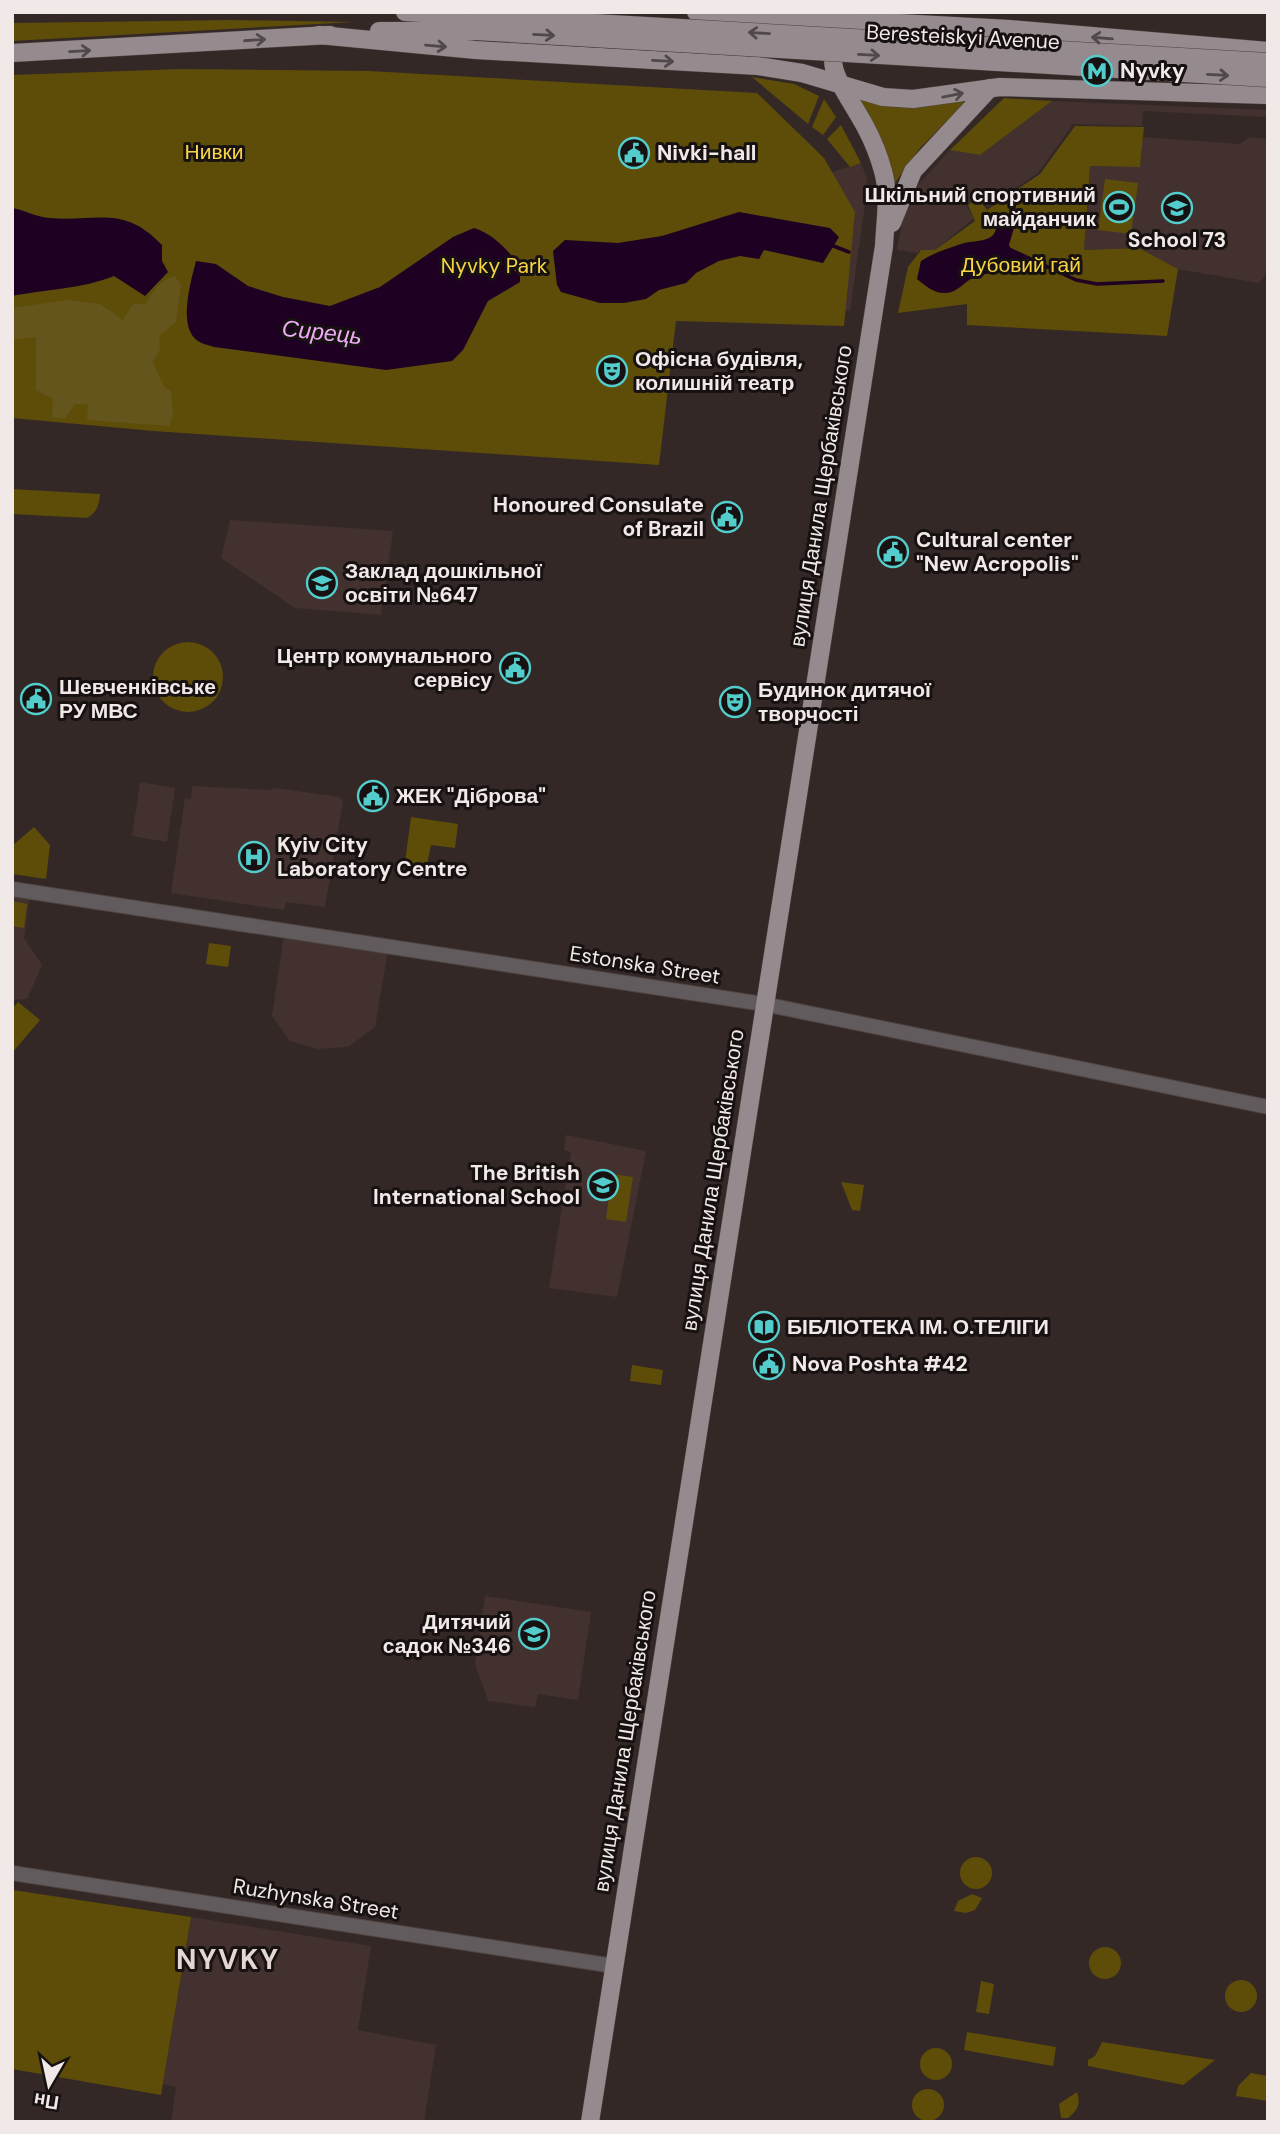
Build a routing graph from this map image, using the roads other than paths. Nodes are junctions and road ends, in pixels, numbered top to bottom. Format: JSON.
{"nodes":[{"id":1,"x":405,"y":12,"type":"edge"},
{"id":2,"x":696,"y":12,"type":"edge"},
{"id":3,"x":785,"y":16,"type":"junction"},
{"id":4,"x":873,"y":20,"type":"junction"},
{"id":5,"x":474,"y":24,"type":"junction"},
{"id":6,"x":1009,"y":29,"type":"junction"},
{"id":7,"x":1074,"y":35,"type":"junction"},
{"id":8,"x":319,"y":36,"type":"junction"},
{"id":9,"x":1032,"y":46,"type":"dead end"},
{"id":10,"x":1058,"y":48,"type":"dead end"},
{"id":11,"x":1268,"y":51,"type":"edge"},
{"id":12,"x":12,"y":53,"type":"edge"},
{"id":13,"x":1268,"y":62,"type":"edge"},
{"id":14,"x":758,"y":66,"type":"junction"},
{"id":15,"x":1033,"y":73,"type":"dead end"},
{"id":16,"x":1057,"y":74,"type":"dead end"},
{"id":17,"x":1268,"y":78,"type":"edge"},
{"id":18,"x":838,"y":84,"type":"junction"},
{"id":19,"x":990,"y":88,"type":"junction"},
{"id":20,"x":1018,"y":88,"type":"junction"},
{"id":21,"x":1074,"y":88,"type":"junction"},
{"id":22,"x":1268,"y":95,"type":"edge"},
{"id":23,"x":884,"y":246,"type":"junction"},
{"id":24,"x":12,"y":889,"type":"edge"},
{"id":25,"x":764,"y":1004,"type":"junction"},
{"id":26,"x":1268,"y":1107,"type":"edge"},
{"id":27,"x":12,"y":1873,"type":"edge"},
{"id":28,"x":614,"y":1966,"type":"junction"},
{"id":29,"x":590,"y":2122,"type":"edge"}],
"edges":[{"from":1,"to":5,"type":"main road","name":"Beresteiskyi Avenue"},
{"from":2,"to":3,"type":"main road","name":"Beresteiskyi Avenue"},
{"from":3,"to":4,"type":"main road","name":"Beresteiskyi Avenue"},
{"from":3,"to":14,"type":"main road"},
{"from":4,"to":6,"type":"main road","name":"Beresteiskyi Avenue"},
{"from":4,"to":18,"type":"main road"},
{"from":5,"to":8,"type":"main road","name":"Beresteiskyi Avenue"},
{"from":13,"to":5,"type":"main road","name":"Beresteiskyi Avenue","one_way":true,"bridge":true},
{"from":5,"to":17,"type":"main road","name":"Beresteiskyi Avenue","one_way":true,"bridge":true},
{"from":6,"to":7,"type":"main road","name":"Beresteiskyi Avenue"},
{"from":6,"to":9,"type":"main road"},
{"from":7,"to":10,"type":"main road"},
{"from":11,"to":7,"type":"main road","name":"Beresteiskyi Avenue","one_way":true},
{"from":12,"to":8,"type":"main road","name":"Beresteiskyi Avenue","one_way":true},
{"from":8,"to":14,"type":"main road","name":"Beresteiskyi Avenue","one_way":true},
{"from":14,"to":18,"type":"main road","name":"Beresteiskyi Avenue"},
{"from":15,"to":20,"type":"main road"},
{"from":16,"to":21,"type":"main road"},
{"from":18,"to":19,"type":"main road","name":"Beresteiskyi Avenue","one_way":true},
{"from":18,"to":23,"type":"main road","name":"вулиця Данила Щербаківського"},
{"from":19,"to":20,"type":"main road"},
{"from":19,"to":23,"type":"main road","name":"вулиця Данила Щербаківського"},
{"from":20,"to":21,"type":"main road"},
{"from":21,"to":22,"type":"main road"},
{"from":23,"to":25,"type":"main road","name":"вулиця Данила Щербаківського"},
{"from":24,"to":25,"type":"street","name":"Estonska Street"},
{"from":25,"to":26,"type":"street","name":"Estonska Street"},
{"from":25,"to":28,"type":"main road","name":"вулиця Данила Щербаківського"},
{"from":27,"to":28,"type":"street","name":"Ruzhynska Street"},
{"from":28,"to":29,"type":"main road","name":"вулиця Данила Щербаківського"}]}
